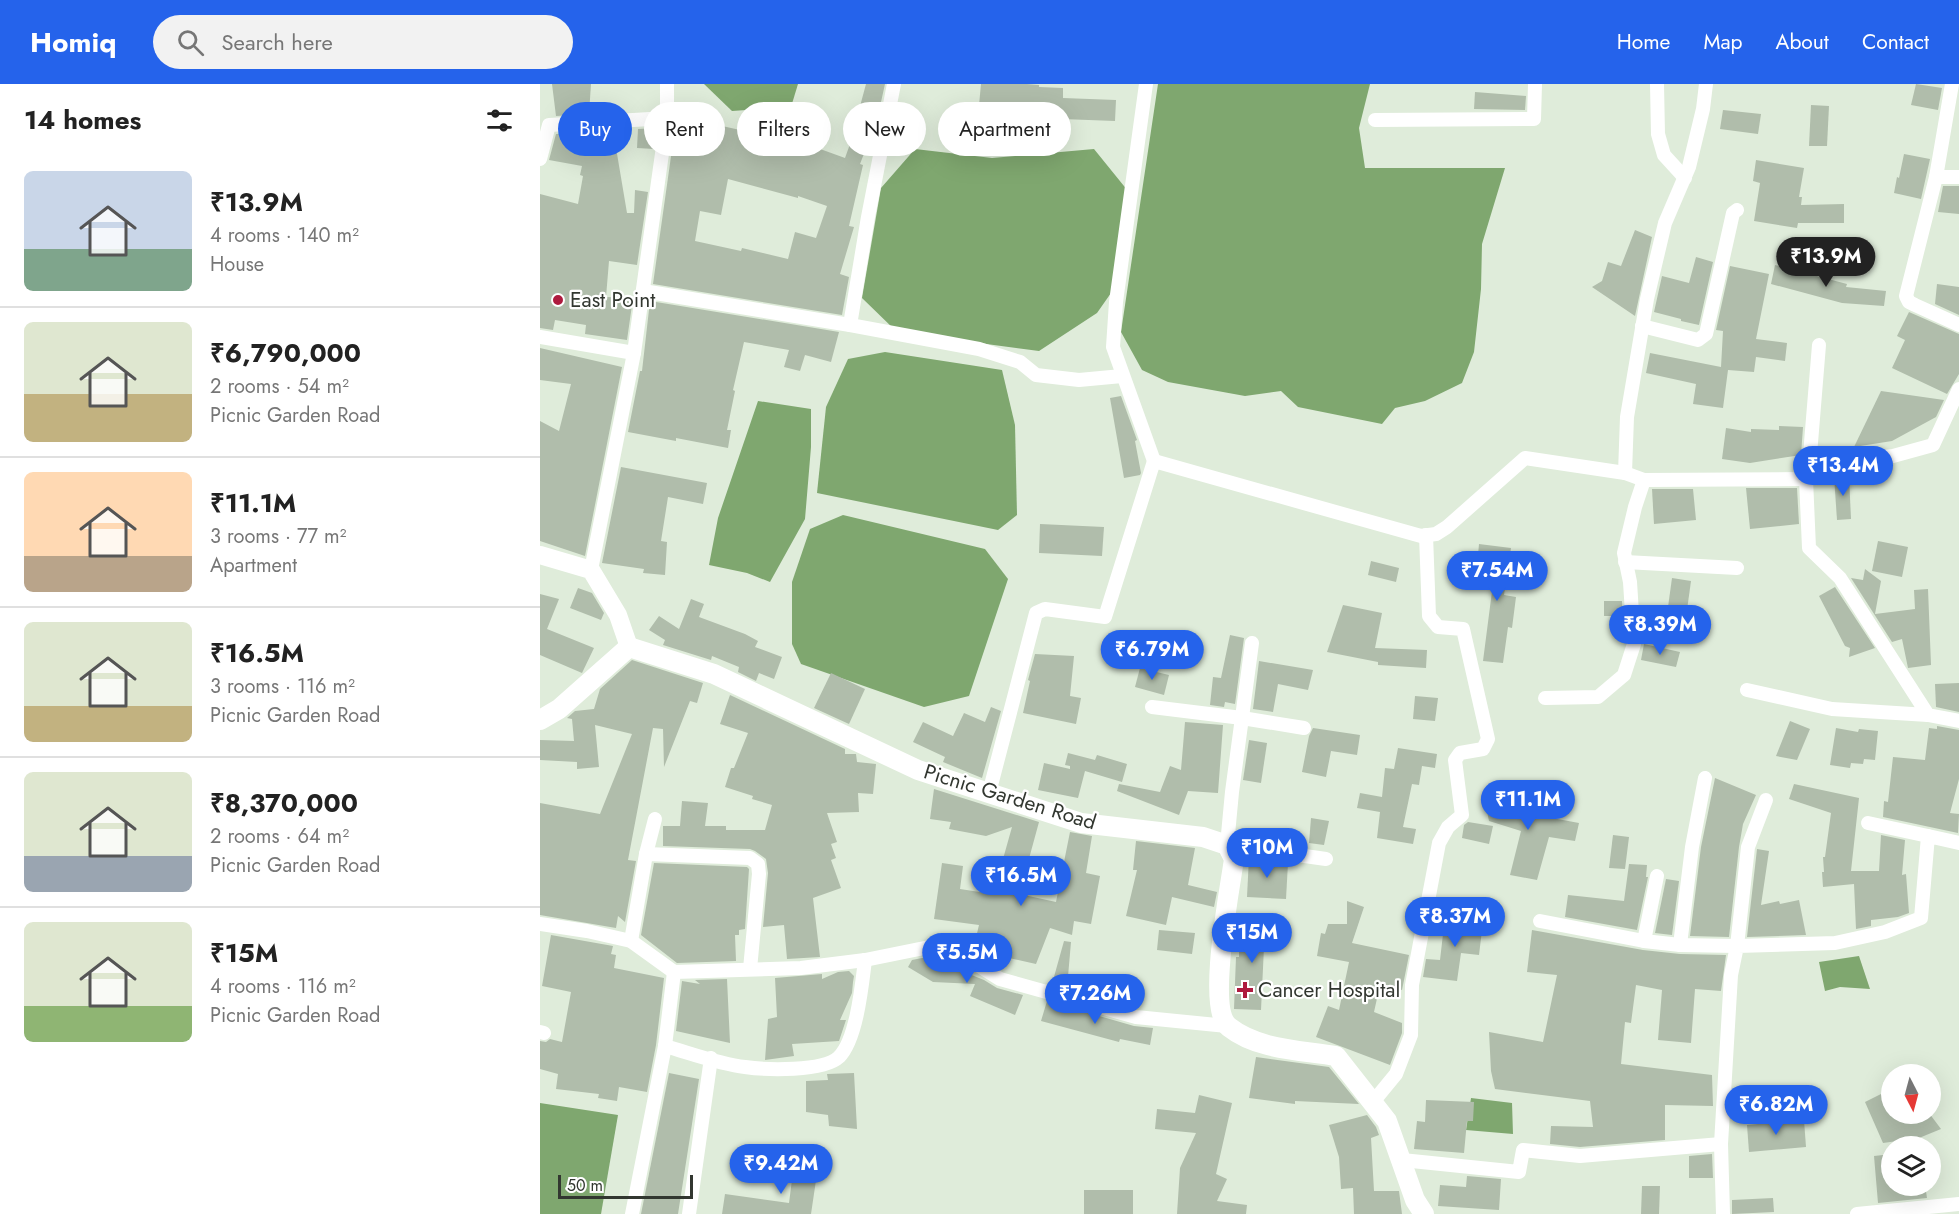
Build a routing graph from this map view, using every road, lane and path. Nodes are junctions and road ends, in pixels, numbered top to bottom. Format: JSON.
{"nodes":[{"id":1,"x":667,"y":84,"type":"edge"},
{"id":2,"x":894,"y":84,"type":"edge"},
{"id":3,"x":1146,"y":84,"type":"edge"},
{"id":4,"x":1535,"y":84,"type":"edge"},
{"id":5,"x":1658,"y":84,"type":"edge"},
{"id":6,"x":1706,"y":84,"type":"edge"},
{"id":7,"x":1952,"y":84,"type":"edge"},
{"id":8,"x":667,"y":102,"type":"edge"},
{"id":9,"x":644,"y":119,"type":"edge"},
{"id":10,"x":1375,"y":120,"type":"dead end"},
{"id":11,"x":544,"y":125,"type":"edge"},
{"id":12,"x":662,"y":156,"type":"edge"},
{"id":13,"x":540,"y":159,"type":"edge"},
{"id":14,"x":1936,"y":177,"type":"junction"},
{"id":15,"x":1959,"y":177,"type":"edge"},
{"id":16,"x":1685,"y":178,"type":"junction"},
{"id":17,"x":1737,"y":210,"type":"dead end"},
{"id":18,"x":643,"y":291,"type":"junction"},
{"id":19,"x":849,"y":325,"type":"junction"},
{"id":20,"x":1959,"y":325,"type":"edge"},
{"id":21,"x":1642,"y":326,"type":"junction"},
{"id":22,"x":540,"y":337,"type":"edge"},
{"id":23,"x":1819,"y":345,"type":"dead end"},
{"id":24,"x":634,"y":353,"type":"junction"},
{"id":25,"x":1122,"y":376,"type":"junction"},
{"id":26,"x":1959,"y":389,"type":"edge"},
{"id":27,"x":1154,"y":461,"type":"junction"},
{"id":28,"x":1808,"y":473,"type":"junction"},
{"id":29,"x":1625,"y":474,"type":"junction"},
{"id":30,"x":1644,"y":480,"type":"junction"},
{"id":31,"x":1426,"y":535,"type":"junction"},
{"id":32,"x":540,"y":555,"type":"edge"},
{"id":33,"x":1625,"y":562,"type":"junction"},
{"id":34,"x":1737,"y":568,"type":"dead end"},
{"id":35,"x":591,"y":570,"type":"junction"},
{"id":36,"x":1252,"y":643,"type":"dead end"},
{"id":37,"x":629,"y":647,"type":"junction"},
{"id":38,"x":1748,"y":690,"type":"dead end"},
{"id":39,"x":1545,"y":698,"type":"dead end"},
{"id":40,"x":1152,"y":707,"type":"dead end"},
{"id":41,"x":1928,"y":716,"type":"junction"},
{"id":42,"x":1242,"y":718,"type":"junction"},
{"id":43,"x":540,"y":720,"type":"edge"},
{"id":44,"x":1959,"y":721,"type":"edge"},
{"id":45,"x":1304,"y":728,"type":"dead end"},
{"id":46,"x":1705,"y":778,"type":"dead end"},
{"id":47,"x":989,"y":793,"type":"junction"},
{"id":48,"x":1766,"y":800,"type":"dead end"},
{"id":49,"x":655,"y":819,"type":"dead end"},
{"id":50,"x":1868,"y":823,"type":"dead end"},
{"id":51,"x":1928,"y":836,"type":"junction"},
{"id":52,"x":1959,"y":843,"type":"edge"},
{"id":53,"x":1227,"y":845,"type":"junction"},
{"id":54,"x":646,"y":854,"type":"junction"},
{"id":55,"x":1326,"y":859,"type":"dead end"},
{"id":56,"x":1657,"y":876,"type":"dead end"},
{"id":57,"x":1426,"y":904,"type":"junction"},
{"id":58,"x":1493,"y":913,"type":"dead end"},
{"id":59,"x":1540,"y":921,"type":"dead end"},
{"id":60,"x":540,"y":924,"type":"edge"},
{"id":61,"x":632,"y":941,"type":"junction"},
{"id":62,"x":1644,"y":941,"type":"junction"},
{"id":63,"x":1680,"y":945,"type":"junction"},
{"id":64,"x":1737,"y":946,"type":"junction"},
{"id":65,"x":865,"y":960,"type":"junction"},
{"id":66,"x":750,"y":969,"type":"junction"},
{"id":67,"x":674,"y":972,"type":"junction"},
{"id":68,"x":1227,"y":1026,"type":"junction"},
{"id":69,"x":665,"y":1046,"type":"junction"},
{"id":70,"x":711,"y":1058,"type":"junction"},
{"id":71,"x":1373,"y":1102,"type":"junction"},
{"id":72,"x":1720,"y":1144,"type":"junction"},
{"id":73,"x":1401,"y":1160,"type":"junction"},
{"id":74,"x":1959,"y":1204,"type":"edge"},
{"id":75,"x":632,"y":1214,"type":"edge"},
{"id":76,"x":689,"y":1214,"type":"edge"},
{"id":77,"x":1424,"y":1214,"type":"edge"},
{"id":78,"x":1723,"y":1214,"type":"edge"},
{"id":79,"x":1857,"y":1214,"type":"edge"}],
"edges":[{"from":1,"to":8,"type":"street"},
{"from":2,"to":19,"type":"street"},
{"from":3,"to":25,"type":"street"},
{"from":4,"to":10,"type":"street"},
{"from":5,"to":16,"type":"street"},
{"from":6,"to":16,"type":"street"},
{"from":7,"to":14,"type":"street"},
{"from":9,"to":11,"type":"street"},
{"from":11,"to":13,"type":"street"},
{"from":12,"to":18,"type":"street"},
{"from":14,"to":15,"type":"street"},
{"from":14,"to":20,"type":"street"},
{"from":16,"to":21,"type":"street"},
{"from":17,"to":21,"type":"street"},
{"from":18,"to":19,"type":"street"},
{"from":18,"to":24,"type":"street"},
{"from":19,"to":25,"type":"street"},
{"from":21,"to":29,"type":"street"},
{"from":22,"to":24,"type":"street"},
{"from":23,"to":28,"type":"street"},
{"from":24,"to":35,"type":"street"},
{"from":25,"to":27,"type":"street"},
{"from":26,"to":28,"type":"street"},
{"from":27,"to":31,"type":"street"},
{"from":27,"to":47,"type":"street"},
{"from":28,"to":30,"type":"street"},
{"from":28,"to":41,"type":"street"},
{"from":29,"to":30,"type":"street"},
{"from":29,"to":31,"type":"street"},
{"from":30,"to":33,"type":"street"},
{"from":31,"to":57,"type":"street"},
{"from":32,"to":35,"type":"street"},
{"from":33,"to":34,"type":"street"},
{"from":33,"to":39,"type":"street"},
{"from":35,"to":37,"type":"street"},
{"from":36,"to":42,"type":"street"},
{"from":37,"to":43,"type":"main road"},
{"from":37,"to":47,"type":"main road","name":"Picnic Garden Road"},
{"from":38,"to":41,"type":"street"},
{"from":40,"to":42,"type":"street"},
{"from":41,"to":44,"type":"street"},
{"from":42,"to":45,"type":"street"},
{"from":42,"to":53,"type":"street"},
{"from":46,"to":63,"type":"street"},
{"from":47,"to":53,"type":"main road","name":"Picnic Garden Road"},
{"from":48,"to":64,"type":"street"},
{"from":49,"to":54,"type":"street"},
{"from":50,"to":51,"type":"street"},
{"from":51,"to":52,"type":"street"},
{"from":51,"to":64,"type":"street"},
{"from":53,"to":55,"type":"street"},
{"from":53,"to":68,"type":"main road"},
{"from":54,"to":61,"type":"street"},
{"from":54,"to":66,"type":"street"},
{"from":56,"to":62,"type":"street"},
{"from":57,"to":58,"type":"street"},
{"from":57,"to":71,"type":"street"},
{"from":59,"to":62,"type":"street"},
{"from":60,"to":61,"type":"street"},
{"from":61,"to":67,"type":"street"},
{"from":62,"to":63,"type":"street"},
{"from":63,"to":64,"type":"street"},
{"from":64,"to":72,"type":"street"},
{"from":65,"to":66,"type":"street"},
{"from":65,"to":68,"type":"street"},
{"from":65,"to":70,"type":"street"},
{"from":66,"to":67,"type":"street"},
{"from":67,"to":69,"type":"street"},
{"from":68,"to":71,"type":"main road"},
{"from":69,"to":70,"type":"street"},
{"from":69,"to":75,"type":"street"},
{"from":70,"to":76,"type":"street"},
{"from":71,"to":73,"type":"main road"},
{"from":72,"to":73,"type":"street"},
{"from":72,"to":78,"type":"street"},
{"from":73,"to":77,"type":"main road"},
{"from":74,"to":79,"type":"street"}]}
